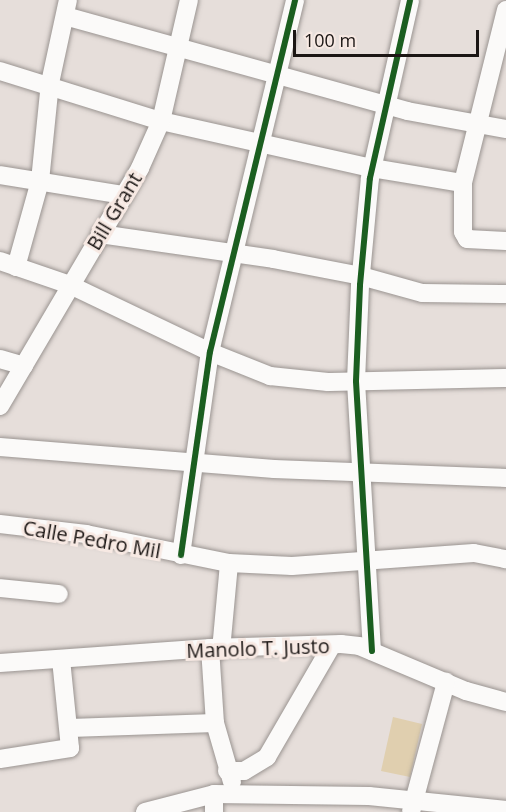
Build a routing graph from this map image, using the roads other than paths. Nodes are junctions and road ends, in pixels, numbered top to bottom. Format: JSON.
{"nodes":[{"id":1,"x":189,"y":0,"type":"edge"},
{"id":2,"x":295,"y":0,"type":"edge"},
{"id":3,"x":410,"y":0,"type":"edge"},
{"id":4,"x":66,"y":8,"type":"edge"},
{"id":5,"x":506,"y":10,"type":"edge"},
{"id":6,"x":178,"y":49,"type":"junction"},
{"id":7,"x":0,"y":71,"type":"edge"},
{"id":8,"x":276,"y":73,"type":"junction"},
{"id":9,"x":50,"y":83,"type":"junction"},
{"id":10,"x":385,"y":106,"type":"junction"},
{"id":11,"x":161,"y":121,"type":"junction"},
{"id":12,"x":475,"y":126,"type":"junction"},
{"id":13,"x":506,"y":129,"type":"edge"},
{"id":14,"x":260,"y":140,"type":"junction"},
{"id":15,"x":372,"y":168,"type":"junction"},
{"id":16,"x":0,"y":175,"type":"edge"},
{"id":17,"x":40,"y":181,"type":"junction"},
{"id":18,"x":463,"y":183,"type":"junction"},
{"id":19,"x":124,"y":195,"type":"junction"},
{"id":20,"x":100,"y":234,"type":"junction"},
{"id":21,"x":506,"y":241,"type":"edge"},
{"id":22,"x":233,"y":253,"type":"junction"},
{"id":23,"x":8,"y":264,"type":"edge"},
{"id":24,"x":361,"y":276,"type":"junction"},
{"id":25,"x":70,"y":285,"type":"junction"},
{"id":26,"x":506,"y":294,"type":"edge"},
{"id":27,"x":210,"y":352,"type":"junction"},
{"id":28,"x":0,"y":359,"type":"edge"},
{"id":29,"x":24,"y":366,"type":"junction"},
{"id":30,"x":506,"y":378,"type":"edge"},
{"id":31,"x":356,"y":381,"type":"junction"},
{"id":32,"x":0,"y":406,"type":"edge"},
{"id":33,"x":0,"y":447,"type":"edge"},
{"id":34,"x":194,"y":463,"type":"junction"},
{"id":35,"x":361,"y":471,"type":"junction"},
{"id":36,"x":506,"y":478,"type":"edge"},
{"id":37,"x":0,"y":524,"type":"edge"},
{"id":38,"x":181,"y":555,"type":"junction"},
{"id":39,"x":506,"y":559,"type":"edge"},
{"id":40,"x":367,"y":560,"type":"junction"},
{"id":41,"x":229,"y":563,"type":"junction"},
{"id":42,"x":0,"y":588,"type":"edge"},
{"id":43,"x":59,"y":594,"type":"dead end"},
{"id":44,"x":332,"y":645,"type":"junction"},
{"id":45,"x":216,"y":649,"type":"junction"},
{"id":46,"x":372,"y":651,"type":"junction"},
{"id":47,"x":61,"y":659,"type":"junction"},
{"id":48,"x":0,"y":663,"type":"edge"},
{"id":49,"x":446,"y":682,"type":"junction"},
{"id":50,"x":506,"y":702,"type":"edge"},
{"id":51,"x":215,"y":723,"type":"junction"},
{"id":52,"x":70,"y":728,"type":"junction"},
{"id":53,"x":0,"y":759,"type":"edge"},
{"id":54,"x":227,"y":771,"type":"junction"},
{"id":55,"x":238,"y":794,"type":"junction"},
{"id":56,"x":214,"y":803,"type":"edge"},
{"id":57,"x":412,"y":807,"type":"edge"},
{"id":58,"x":506,"y":810,"type":"edge"},
{"id":59,"x":145,"y":812,"type":"edge"}],
"edges":[{"from":1,"to":6,"type":"street","name":"Bill Grant"},
{"from":2,"to":8,"type":"street"},
{"from":3,"to":10,"type":"street"},
{"from":4,"to":6,"type":"street"},
{"from":4,"to":9,"type":"street"},
{"from":5,"to":12,"type":"street"},
{"from":6,"to":8,"type":"street"},
{"from":6,"to":11,"type":"street","name":"Bill Grant"},
{"from":7,"to":9,"type":"street"},
{"from":8,"to":10,"type":"street"},
{"from":8,"to":14,"type":"street"},
{"from":9,"to":11,"type":"street"},
{"from":9,"to":17,"type":"street"},
{"from":10,"to":12,"type":"street"},
{"from":10,"to":15,"type":"street"},
{"from":11,"to":14,"type":"street"},
{"from":11,"to":19,"type":"street","name":"Bill Grant"},
{"from":12,"to":13,"type":"street"},
{"from":12,"to":18,"type":"street"},
{"from":14,"to":15,"type":"street"},
{"from":14,"to":22,"type":"street"},
{"from":15,"to":18,"type":"street"},
{"from":15,"to":24,"type":"street"},
{"from":16,"to":17,"type":"street"},
{"from":17,"to":19,"type":"street"},
{"from":17,"to":23,"type":"street"},
{"from":18,"to":21,"type":"street"},
{"from":19,"to":20,"type":"street","name":"Bill Grant"},
{"from":20,"to":22,"type":"street"},
{"from":20,"to":25,"type":"street","name":"Bill Grant"},
{"from":22,"to":24,"type":"street"},
{"from":22,"to":27,"type":"street"},
{"from":23,"to":25,"type":"street"},
{"from":24,"to":26,"type":"street"},
{"from":24,"to":31,"type":"street"},
{"from":25,"to":27,"type":"street"},
{"from":25,"to":29,"type":"street","name":"Bill Grant"},
{"from":27,"to":31,"type":"street"},
{"from":27,"to":34,"type":"street"},
{"from":28,"to":29,"type":"street"},
{"from":29,"to":32,"type":"street","name":"Bill Grant"},
{"from":30,"to":31,"type":"street"},
{"from":31,"to":35,"type":"street"},
{"from":33,"to":34,"type":"street"},
{"from":34,"to":35,"type":"street"},
{"from":34,"to":38,"type":"street"},
{"from":35,"to":36,"type":"street"},
{"from":35,"to":40,"type":"street"},
{"from":37,"to":38,"type":"street","name":"Calle Pedro Mil"},
{"from":38,"to":41,"type":"street","name":"Calle Pedro Mil"},
{"from":39,"to":40,"type":"street","name":"Calle Pedro Mil"},
{"from":40,"to":41,"type":"street","name":"Calle Pedro Mil"},
{"from":40,"to":46,"type":"street"},
{"from":41,"to":45,"type":"street"},
{"from":42,"to":43,"type":"street"},
{"from":44,"to":45,"type":"street","name":"Manolo T. Justo"},
{"from":44,"to":46,"type":"street","name":"Manolo T. Justo"},
{"from":44,"to":54,"type":"street"},
{"from":45,"to":47,"type":"street","name":"Manolo T. Justo"},
{"from":45,"to":51,"type":"street"},
{"from":46,"to":49,"type":"street","name":"Manolo T. Justo"},
{"from":47,"to":48,"type":"street","name":"Manolo T. Justo"},
{"from":47,"to":52,"type":"street"},
{"from":49,"to":50,"type":"street","name":"Manolo T. Justo"},
{"from":49,"to":57,"type":"street"},
{"from":51,"to":52,"type":"street"},
{"from":51,"to":54,"type":"street"},
{"from":52,"to":53,"type":"street"},
{"from":54,"to":55,"type":"street"},
{"from":55,"to":56,"type":"street"},
{"from":55,"to":57,"type":"street"},
{"from":56,"to":59,"type":"street"},
{"from":57,"to":58,"type":"street"}]}
